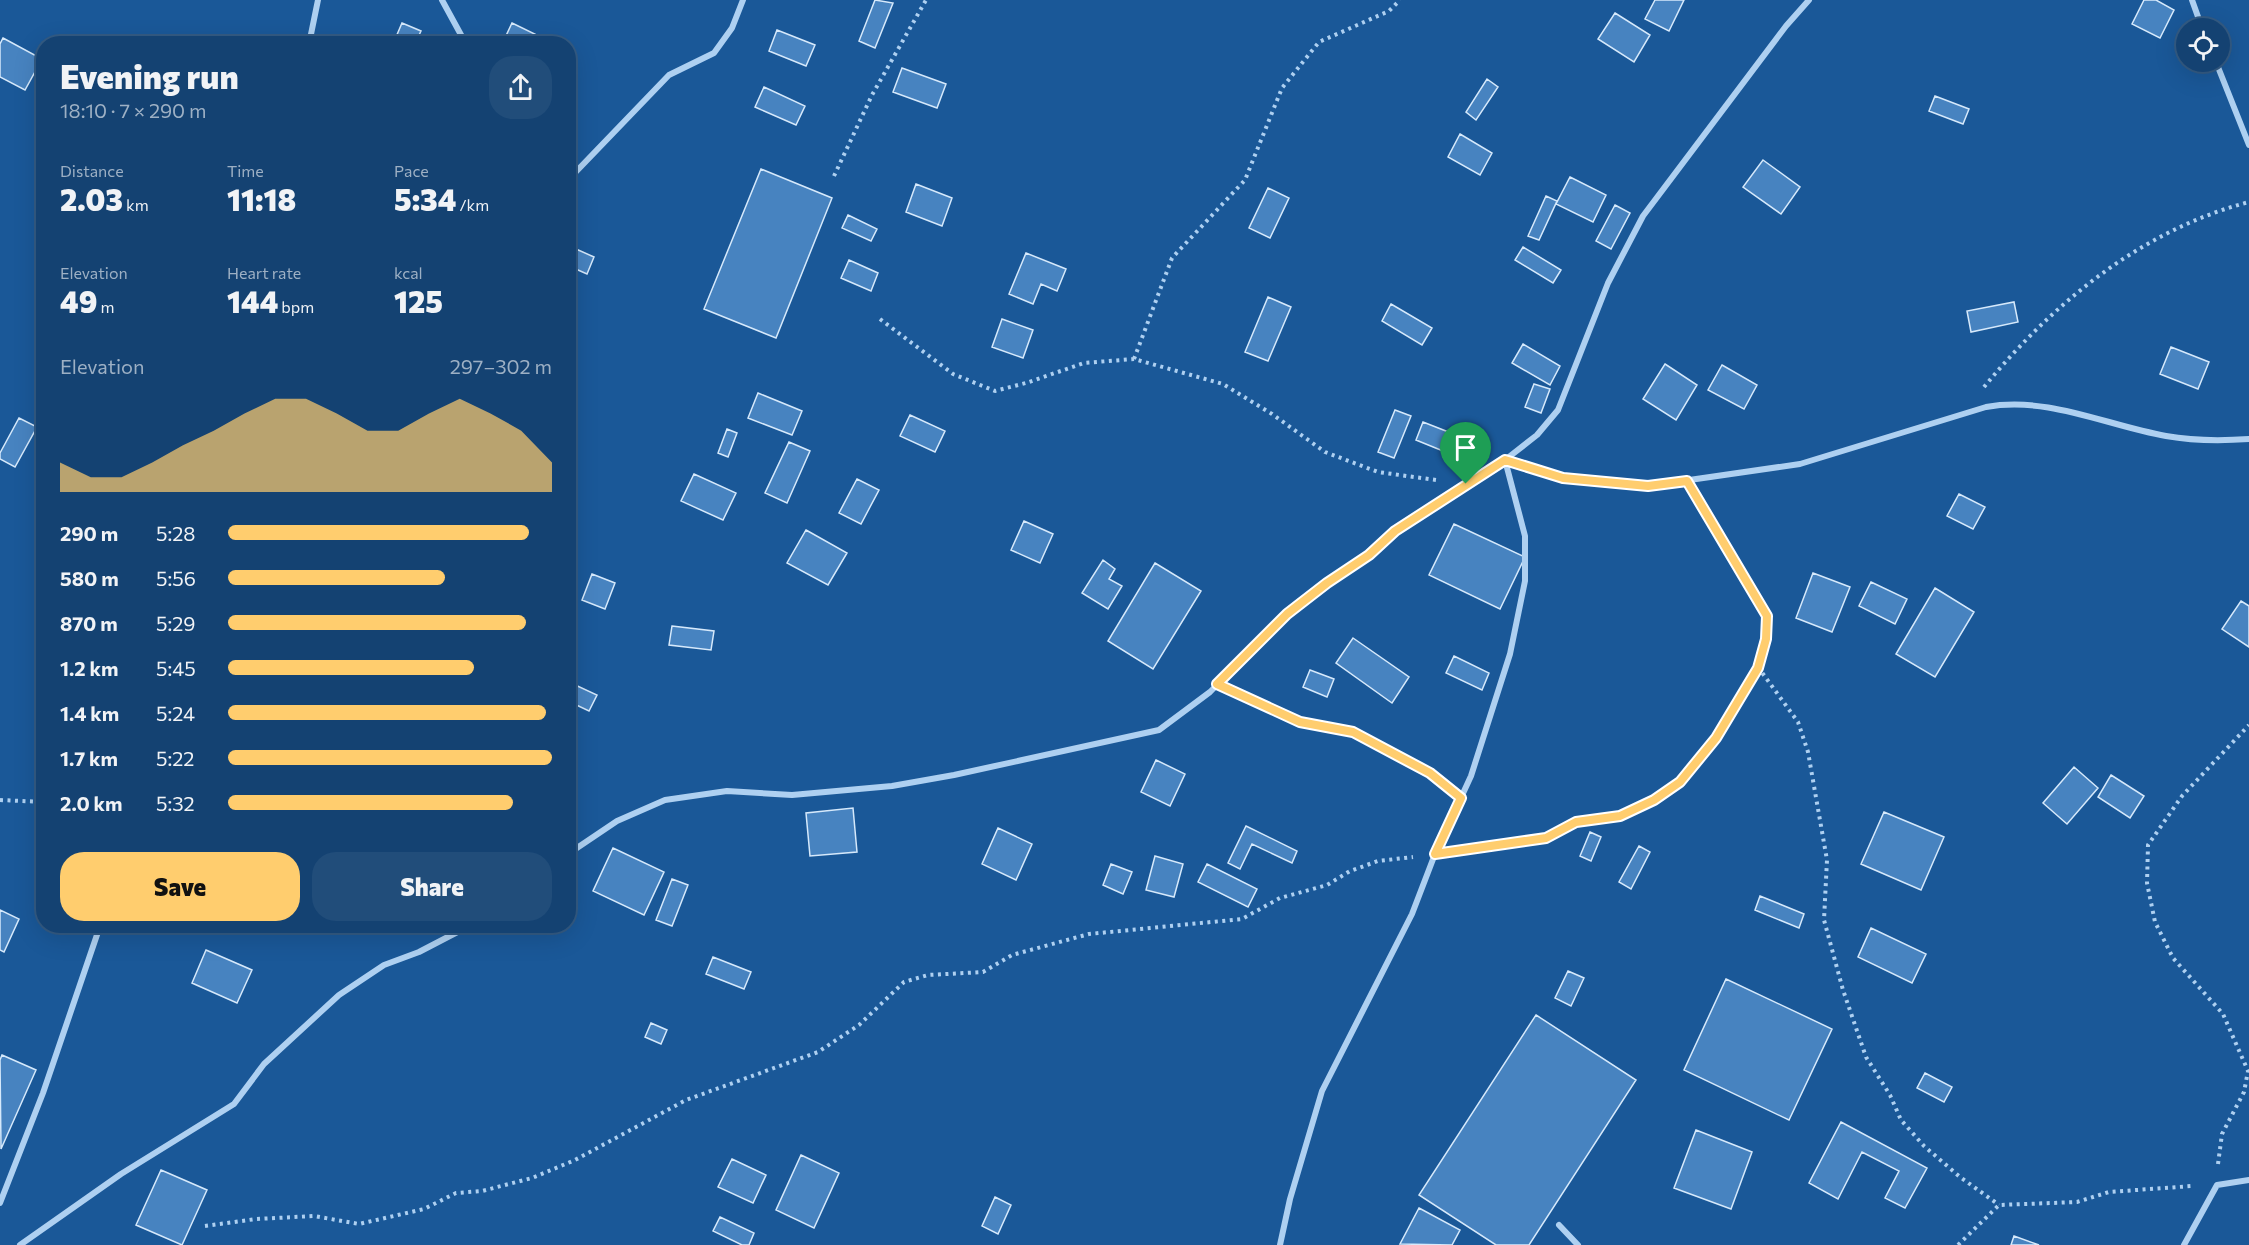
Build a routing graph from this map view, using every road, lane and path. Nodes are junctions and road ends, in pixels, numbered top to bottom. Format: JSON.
{"nodes":[{"id":1,"x":318,"y":0,"type":"edge"},
{"id":2,"x":442,"y":0,"type":"edge"},
{"id":3,"x":743,"y":0,"type":"edge"},
{"id":4,"x":926,"y":0,"type":"edge"},
{"id":5,"x":1400,"y":0,"type":"edge"},
{"id":6,"x":1809,"y":0,"type":"edge"},
{"id":7,"x":2192,"y":0,"type":"edge"},
{"id":8,"x":2198,"y":18,"type":"edge"},
{"id":9,"x":311,"y":36,"type":"edge"},
{"id":10,"x":462,"y":36,"type":"edge"},
{"id":11,"x":2220,"y":72,"type":"edge"},
{"id":12,"x":2249,"y":145,"type":"edge"},
{"id":13,"x":576,"y":172,"type":"edge"},
{"id":14,"x":834,"y":176,"type":"dead end"},
{"id":15,"x":2249,"y":202,"type":"edge"},
{"id":16,"x":880,"y":319,"type":"dead end"},
{"id":17,"x":1134,"y":359,"type":"junction"},
{"id":18,"x":1959,"y":417,"type":"junction"},
{"id":19,"x":2249,"y":439,"type":"edge"},
{"id":20,"x":1505,"y":460,"type":"junction"},
{"id":21,"x":1687,"y":481,"type":"junction"},
{"id":22,"x":1466,"y":484,"type":"junction"},
{"id":23,"x":1758,"y":668,"type":"junction"},
{"id":24,"x":1217,"y":684,"type":"junction"},
{"id":25,"x":2249,"y":725,"type":"edge"},
{"id":26,"x":1461,"y":798,"type":"junction"},
{"id":27,"x":0,"y":800,"type":"edge"},
{"id":28,"x":36,"y":802,"type":"edge"},
{"id":29,"x":576,"y":849,"type":"edge"},
{"id":30,"x":1435,"y":854,"type":"junction"},
{"id":31,"x":98,"y":933,"type":"edge"},
{"id":32,"x":456,"y":933,"type":"edge"},
{"id":33,"x":2249,"y":1180,"type":"edge"},
{"id":34,"x":2217,"y":1185,"type":"junction"},
{"id":35,"x":0,"y":1203,"type":"edge"},
{"id":36,"x":1999,"y":1205,"type":"junction"},
{"id":37,"x":1559,"y":1225,"type":"dead end"},
{"id":38,"x":205,"y":1226,"type":"dead end"},
{"id":39,"x":20,"y":1245,"type":"edge"},
{"id":40,"x":1280,"y":1245,"type":"edge"},
{"id":41,"x":1578,"y":1245,"type":"edge"},
{"id":42,"x":1958,"y":1245,"type":"edge"},
{"id":43,"x":2184,"y":1245,"type":"edge"}],
"edges":[{"from":1,"to":9,"type":"street"},
{"from":2,"to":10,"type":"street"},
{"from":3,"to":13,"type":"street"},
{"from":4,"to":14,"type":"path"},
{"from":5,"to":17,"type":"path"},
{"from":6,"to":20,"type":"street"},
{"from":7,"to":8,"type":"street"},
{"from":11,"to":12,"type":"street"},
{"from":15,"to":18,"type":"path"},
{"from":16,"to":17,"type":"path"},
{"from":17,"to":22,"type":"path"},
{"from":18,"to":19,"type":"street"},
{"from":18,"to":21,"type":"street"},
{"from":20,"to":21,"type":"street"},
{"from":20,"to":22,"type":"street"},
{"from":20,"to":26,"type":"street"},
{"from":21,"to":23,"type":"path"},
{"from":22,"to":24,"type":"street"},
{"from":23,"to":30,"type":"path"},
{"from":23,"to":36,"type":"path"},
{"from":24,"to":26,"type":"path"},
{"from":24,"to":29,"type":"street"},
{"from":25,"to":34,"type":"path"},
{"from":26,"to":30,"type":"street"},
{"from":27,"to":28,"type":"path"},
{"from":30,"to":38,"type":"path"},
{"from":30,"to":40,"type":"street"},
{"from":31,"to":35,"type":"street"},
{"from":32,"to":39,"type":"street"},
{"from":33,"to":34,"type":"street"},
{"from":34,"to":36,"type":"path"},
{"from":34,"to":43,"type":"street"},
{"from":36,"to":42,"type":"path"},
{"from":37,"to":41,"type":"street"}]}
